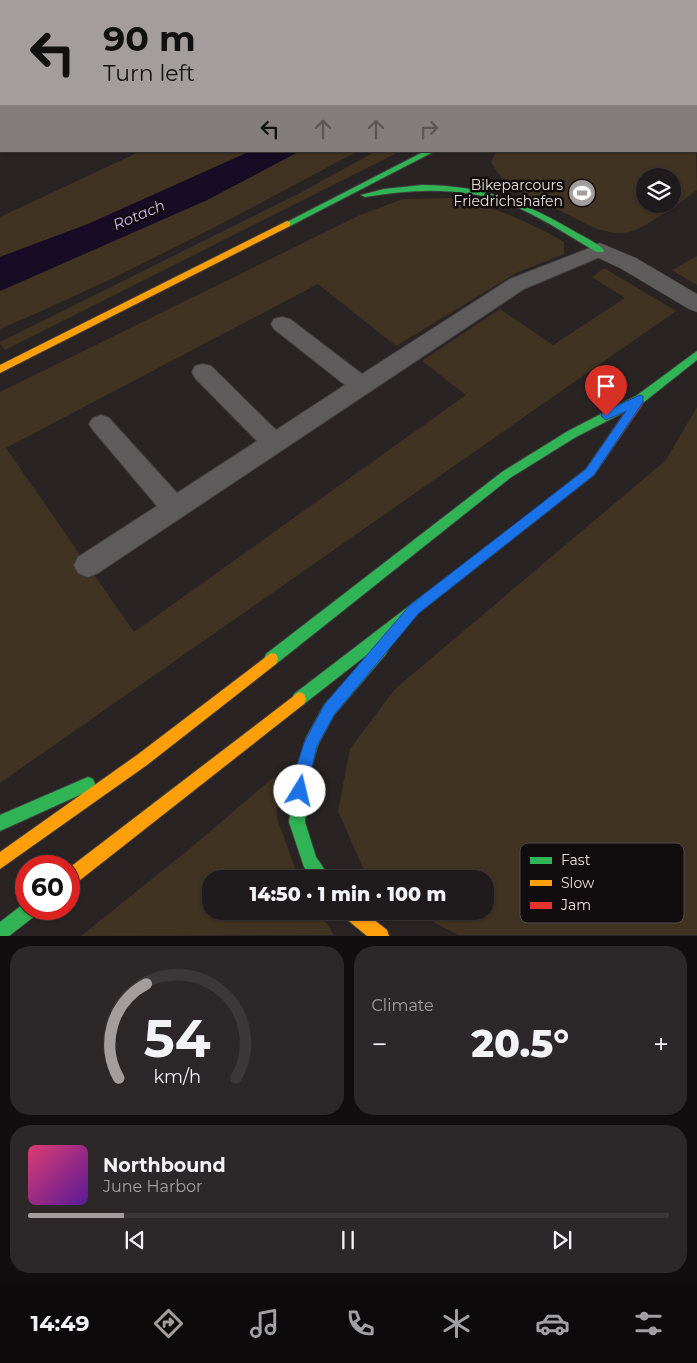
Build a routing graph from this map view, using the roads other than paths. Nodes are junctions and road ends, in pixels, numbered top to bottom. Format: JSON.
{"nodes":[{"id":1,"x":429,"y":152,"type":"edge"},
{"id":2,"x":328,"y":204,"type":"junction"},
{"id":3,"x":600,"y":250,"type":"junction"},
{"id":4,"x":697,"y":304,"type":"edge"},
{"id":5,"x":282,"y":324,"type":"dead end"},
{"id":6,"x":697,"y":355,"type":"edge"},
{"id":7,"x":0,"y":369,"type":"edge"},
{"id":8,"x":203,"y":372,"type":"dead end"},
{"id":9,"x":362,"y":386,"type":"junction"},
{"id":10,"x":640,"y":399,"type":"junction"},
{"id":11,"x":101,"y":424,"type":"dead end"},
{"id":12,"x":274,"y":443,"type":"junction"},
{"id":13,"x":176,"y":509,"type":"junction"},
{"id":14,"x":88,"y":565,"type":"dead end"},
{"id":15,"x":414,"y":609,"type":"junction"},
{"id":16,"x":142,"y":760,"type":"junction"},
{"id":17,"x":0,"y":822,"type":"edge"},
{"id":18,"x":0,"y":861,"type":"edge"},
{"id":19,"x":80,"y":869,"type":"edge"},
{"id":20,"x":316,"y":870,"type":"edge"},
{"id":21,"x":16,"y":920,"type":"edge"},
{"id":22,"x":361,"y":920,"type":"edge"},
{"id":23,"x":0,"y":932,"type":"edge"},
{"id":24,"x":381,"y":936,"type":"edge"}],
"edges":[{"from":1,"to":2,"type":"main road"},
{"from":2,"to":3,"type":"main road"},
{"from":2,"to":7,"type":"main road"},
{"from":3,"to":4,"type":"street"},
{"from":3,"to":9,"type":"lane"},
{"from":5,"to":9,"type":"lane"},
{"from":6,"to":10,"type":"main road"},
{"from":8,"to":12,"type":"lane"},
{"from":9,"to":12,"type":"lane"},
{"from":10,"to":15,"type":"main road"},
{"from":10,"to":16,"type":"main road"},
{"from":11,"to":13,"type":"lane"},
{"from":12,"to":13,"type":"lane"},
{"from":13,"to":14,"type":"lane"},
{"from":15,"to":19,"type":"main road"},
{"from":15,"to":20,"type":"main road"},
{"from":16,"to":17,"type":"main road"},
{"from":16,"to":18,"type":"main road"},
{"from":21,"to":23,"type":"main road"},
{"from":22,"to":24,"type":"main road"}]}
